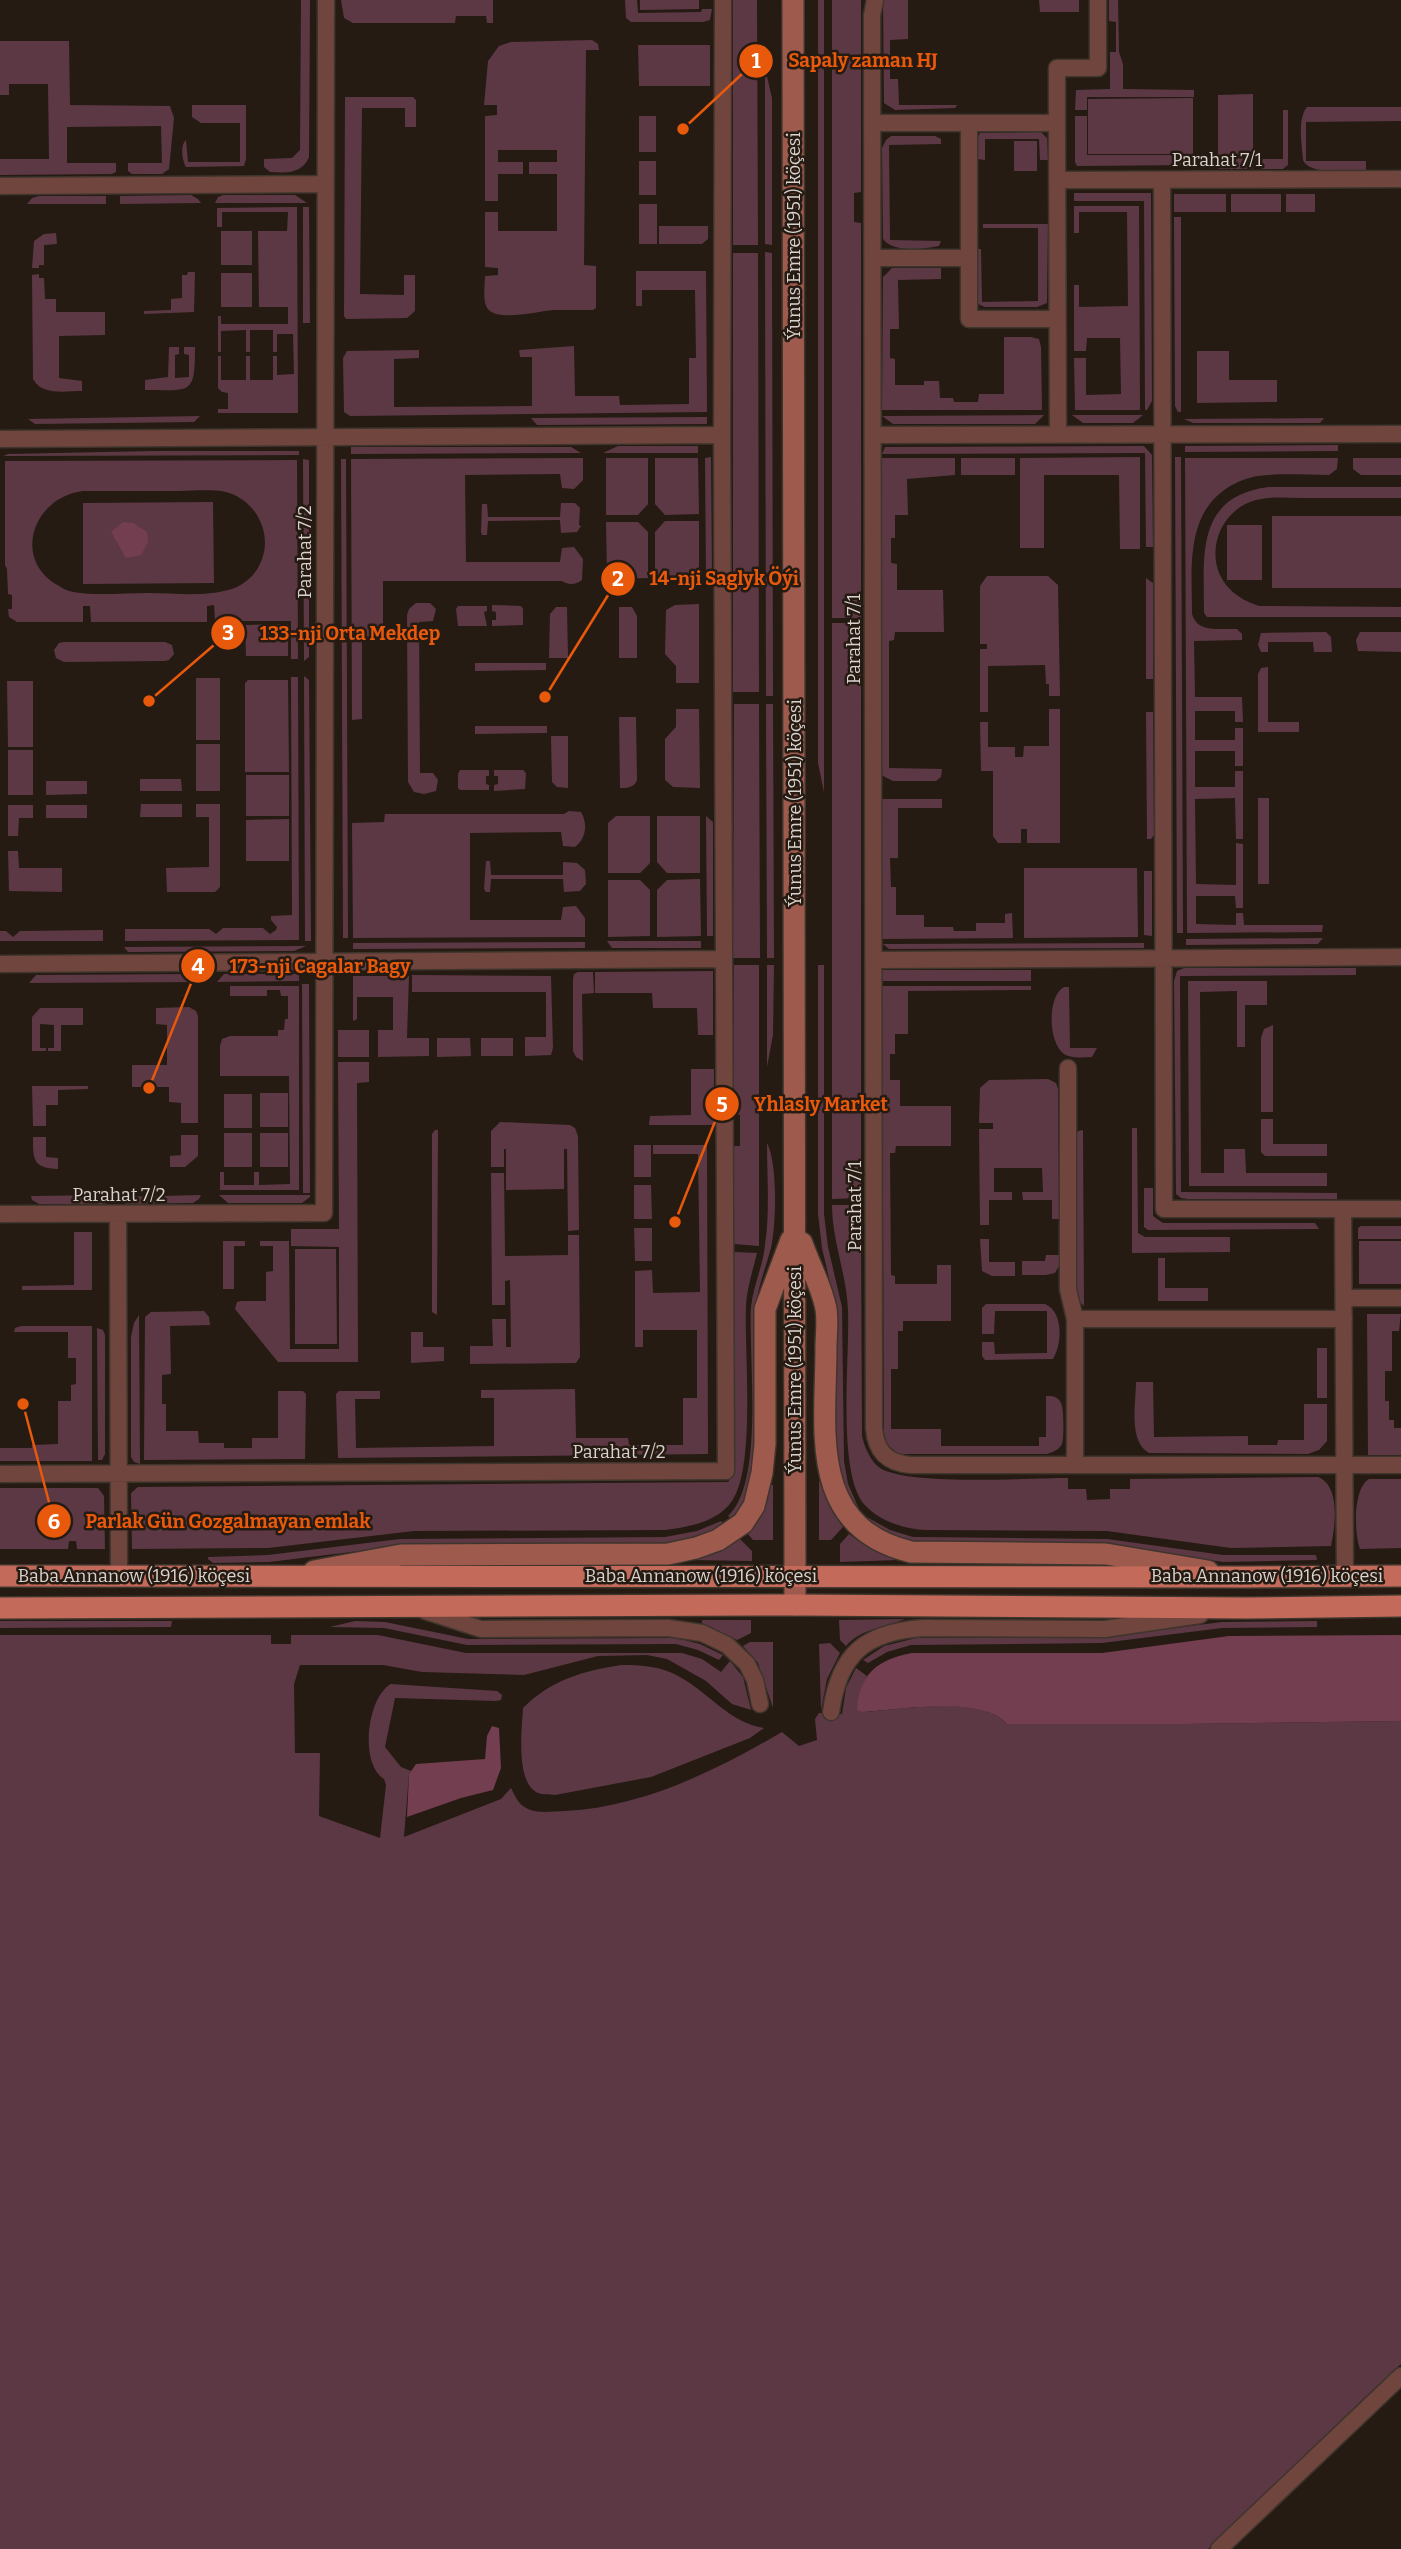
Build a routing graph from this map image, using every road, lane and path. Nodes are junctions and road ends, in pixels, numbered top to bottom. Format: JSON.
{"nodes":[{"id":1,"x":326,"y":0,"type":"edge"},
{"id":2,"x":723,"y":0,"type":"edge"},
{"id":3,"x":793,"y":0,"type":"edge"},
{"id":4,"x":875,"y":0,"type":"edge"},
{"id":5,"x":1098,"y":0,"type":"edge"},
{"id":6,"x":872,"y":123,"type":"junction"},
{"id":7,"x":969,"y":123,"type":"junction"},
{"id":8,"x":1057,"y":123,"type":"junction"},
{"id":9,"x":1401,"y":179,"type":"edge"},
{"id":10,"x":1057,"y":180,"type":"junction"},
{"id":11,"x":1163,"y":180,"type":"junction"},
{"id":12,"x":325,"y":184,"type":"junction"},
{"id":13,"x":0,"y":186,"type":"edge"},
{"id":14,"x":873,"y":258,"type":"junction"},
{"id":15,"x":969,"y":258,"type":"junction"},
{"id":16,"x":1058,"y":319,"type":"junction"},
{"id":17,"x":1058,"y":434,"type":"junction"},
{"id":18,"x":1163,"y":434,"type":"junction"},
{"id":19,"x":1401,"y":434,"type":"edge"},
{"id":20,"x":722,"y":435,"type":"junction"},
{"id":21,"x":873,"y":435,"type":"junction"},
{"id":22,"x":325,"y":436,"type":"junction"},
{"id":23,"x":0,"y":439,"type":"edge"},
{"id":24,"x":1401,"y":957,"type":"edge"},
{"id":25,"x":1164,"y":958,"type":"junction"},
{"id":26,"x":724,"y":959,"type":"junction"},
{"id":27,"x":874,"y":960,"type":"junction"},
{"id":28,"x":324,"y":962,"type":"junction"},
{"id":29,"x":0,"y":964,"type":"edge"},
{"id":30,"x":1068,"y":1068,"type":"dead end"},
{"id":31,"x":1343,"y":1209,"type":"junction"},
{"id":32,"x":1401,"y":1209,"type":"edge"},
{"id":33,"x":0,"y":1214,"type":"edge"},
{"id":34,"x":118,"y":1214,"type":"junction"},
{"id":35,"x":796,"y":1228,"type":"junction"},
{"id":36,"x":1344,"y":1298,"type":"junction"},
{"id":37,"x":1401,"y":1298,"type":"edge"},
{"id":38,"x":1344,"y":1319,"type":"junction"},
{"id":39,"x":1075,"y":1320,"type":"junction"},
{"id":40,"x":1075,"y":1465,"type":"junction"},
{"id":41,"x":1344,"y":1465,"type":"junction"},
{"id":42,"x":1401,"y":1465,"type":"edge"},
{"id":43,"x":119,"y":1473,"type":"junction"},
{"id":44,"x":0,"y":1474,"type":"edge"},
{"id":45,"x":0,"y":1576,"type":"edge"},
{"id":46,"x":119,"y":1576,"type":"junction"},
{"id":47,"x":284,"y":1576,"type":"junction"},
{"id":48,"x":795,"y":1576,"type":"junction"},
{"id":49,"x":1345,"y":1576,"type":"junction"},
{"id":50,"x":1401,"y":1576,"type":"edge"},
{"id":51,"x":1247,"y":1577,"type":"junction"},
{"id":52,"x":795,"y":1605,"type":"junction"},
{"id":53,"x":410,"y":1606,"type":"junction"},
{"id":54,"x":1401,"y":1606,"type":"edge"},
{"id":55,"x":0,"y":1608,"type":"edge"},
{"id":56,"x":1247,"y":1608,"type":"junction"},
{"id":57,"x":760,"y":1704,"type":"dead end"},
{"id":58,"x":831,"y":1712,"type":"dead end"},
{"id":59,"x":1401,"y":2375,"type":"edge"},
{"id":60,"x":1219,"y":2549,"type":"edge"}],
"edges":[{"from":1,"to":12,"type":"street","name":"Parahat 7/2"},
{"from":2,"to":20,"type":"street","name":"Parahat 7/2"},
{"from":3,"to":35,"type":"street","name":"Ýunus Emre (1951) köçesi"},
{"from":4,"to":6,"type":"street","name":"Parahat 7/1"},
{"from":5,"to":8,"type":"street"},
{"from":6,"to":7,"type":"street"},
{"from":6,"to":14,"type":"street","name":"Parahat 7/1"},
{"from":7,"to":8,"type":"street"},
{"from":7,"to":15,"type":"street"},
{"from":8,"to":10,"type":"street"},
{"from":9,"to":11,"type":"street","name":"Parahat 7/1"},
{"from":10,"to":11,"type":"street"},
{"from":10,"to":16,"type":"street"},
{"from":11,"to":18,"type":"street","name":"Parahat 7/1"},
{"from":12,"to":13,"type":"street"},
{"from":12,"to":22,"type":"street","name":"Parahat 7/2"},
{"from":14,"to":15,"type":"street"},
{"from":14,"to":21,"type":"street","name":"Parahat 7/1"},
{"from":15,"to":16,"type":"street"},
{"from":16,"to":17,"type":"street"},
{"from":17,"to":18,"type":"street"},
{"from":17,"to":21,"type":"street"},
{"from":18,"to":19,"type":"street"},
{"from":18,"to":25,"type":"street","name":"Parahat 7/1"},
{"from":20,"to":22,"type":"street"},
{"from":20,"to":26,"type":"street","name":"Parahat 7/2"},
{"from":21,"to":27,"type":"street","name":"Parahat 7/1"},
{"from":22,"to":23,"type":"street"},
{"from":22,"to":28,"type":"street","name":"Parahat 7/2"},
{"from":24,"to":25,"type":"street"},
{"from":25,"to":27,"type":"street"},
{"from":25,"to":31,"type":"street","name":"Parahat 7/1"},
{"from":26,"to":28,"type":"street"},
{"from":26,"to":43,"type":"street","name":"Parahat 7/2"},
{"from":27,"to":40,"type":"street","name":"Parahat 7/1"},
{"from":28,"to":29,"type":"street"},
{"from":28,"to":34,"type":"street","name":"Parahat 7/2"},
{"from":30,"to":39,"type":"street"},
{"from":31,"to":32,"type":"street"},
{"from":31,"to":36,"type":"street"},
{"from":33,"to":34,"type":"street","name":"Parahat 7/2"},
{"from":34,"to":43,"type":"street"},
{"from":35,"to":47,"type":"street"},
{"from":35,"to":48,"type":"street","name":"Ýunus Emre (1951) köçesi"},
{"from":35,"to":51,"type":"street"},
{"from":36,"to":37,"type":"street"},
{"from":36,"to":38,"type":"street"},
{"from":38,"to":39,"type":"street"},
{"from":38,"to":41,"type":"street"},
{"from":39,"to":40,"type":"street"},
{"from":40,"to":41,"type":"street","name":"Parahat 7/1"},
{"from":41,"to":42,"type":"street","name":"Parahat 7/1"},
{"from":41,"to":49,"type":"street"},
{"from":43,"to":44,"type":"street","name":"Parahat 7/2"},
{"from":43,"to":46,"type":"street"},
{"from":45,"to":46,"type":"main road","name":"Baba Annanow (1916) köçesi"},
{"from":46,"to":47,"type":"main road","name":"Baba Annanow (1916) köçesi"},
{"from":47,"to":48,"type":"main road","name":"Baba Annanow (1916) köçesi"},
{"from":48,"to":51,"type":"main road","name":"Baba Annanow (1916) köçesi"},
{"from":48,"to":52,"type":"street","name":"Ýunus Emre (1951) köçesi"},
{"from":49,"to":50,"type":"main road","name":"Baba Annanow (1916) köçesi"},
{"from":49,"to":51,"type":"main road","name":"Baba Annanow (1916) köçesi"},
{"from":52,"to":53,"type":"main road","name":"Baba Annanow (1916) köçesi"},
{"from":52,"to":56,"type":"main road","name":"Baba Annanow (1916) köçesi"},
{"from":53,"to":55,"type":"main road","name":"Baba Annanow (1916) köçesi"},
{"from":53,"to":57,"type":"street"},
{"from":54,"to":56,"type":"main road","name":"Baba Annanow (1916) köçesi"},
{"from":56,"to":58,"type":"street","name":"Baba Annanow (1916) köçesi"},
{"from":59,"to":60,"type":"street"}]}
